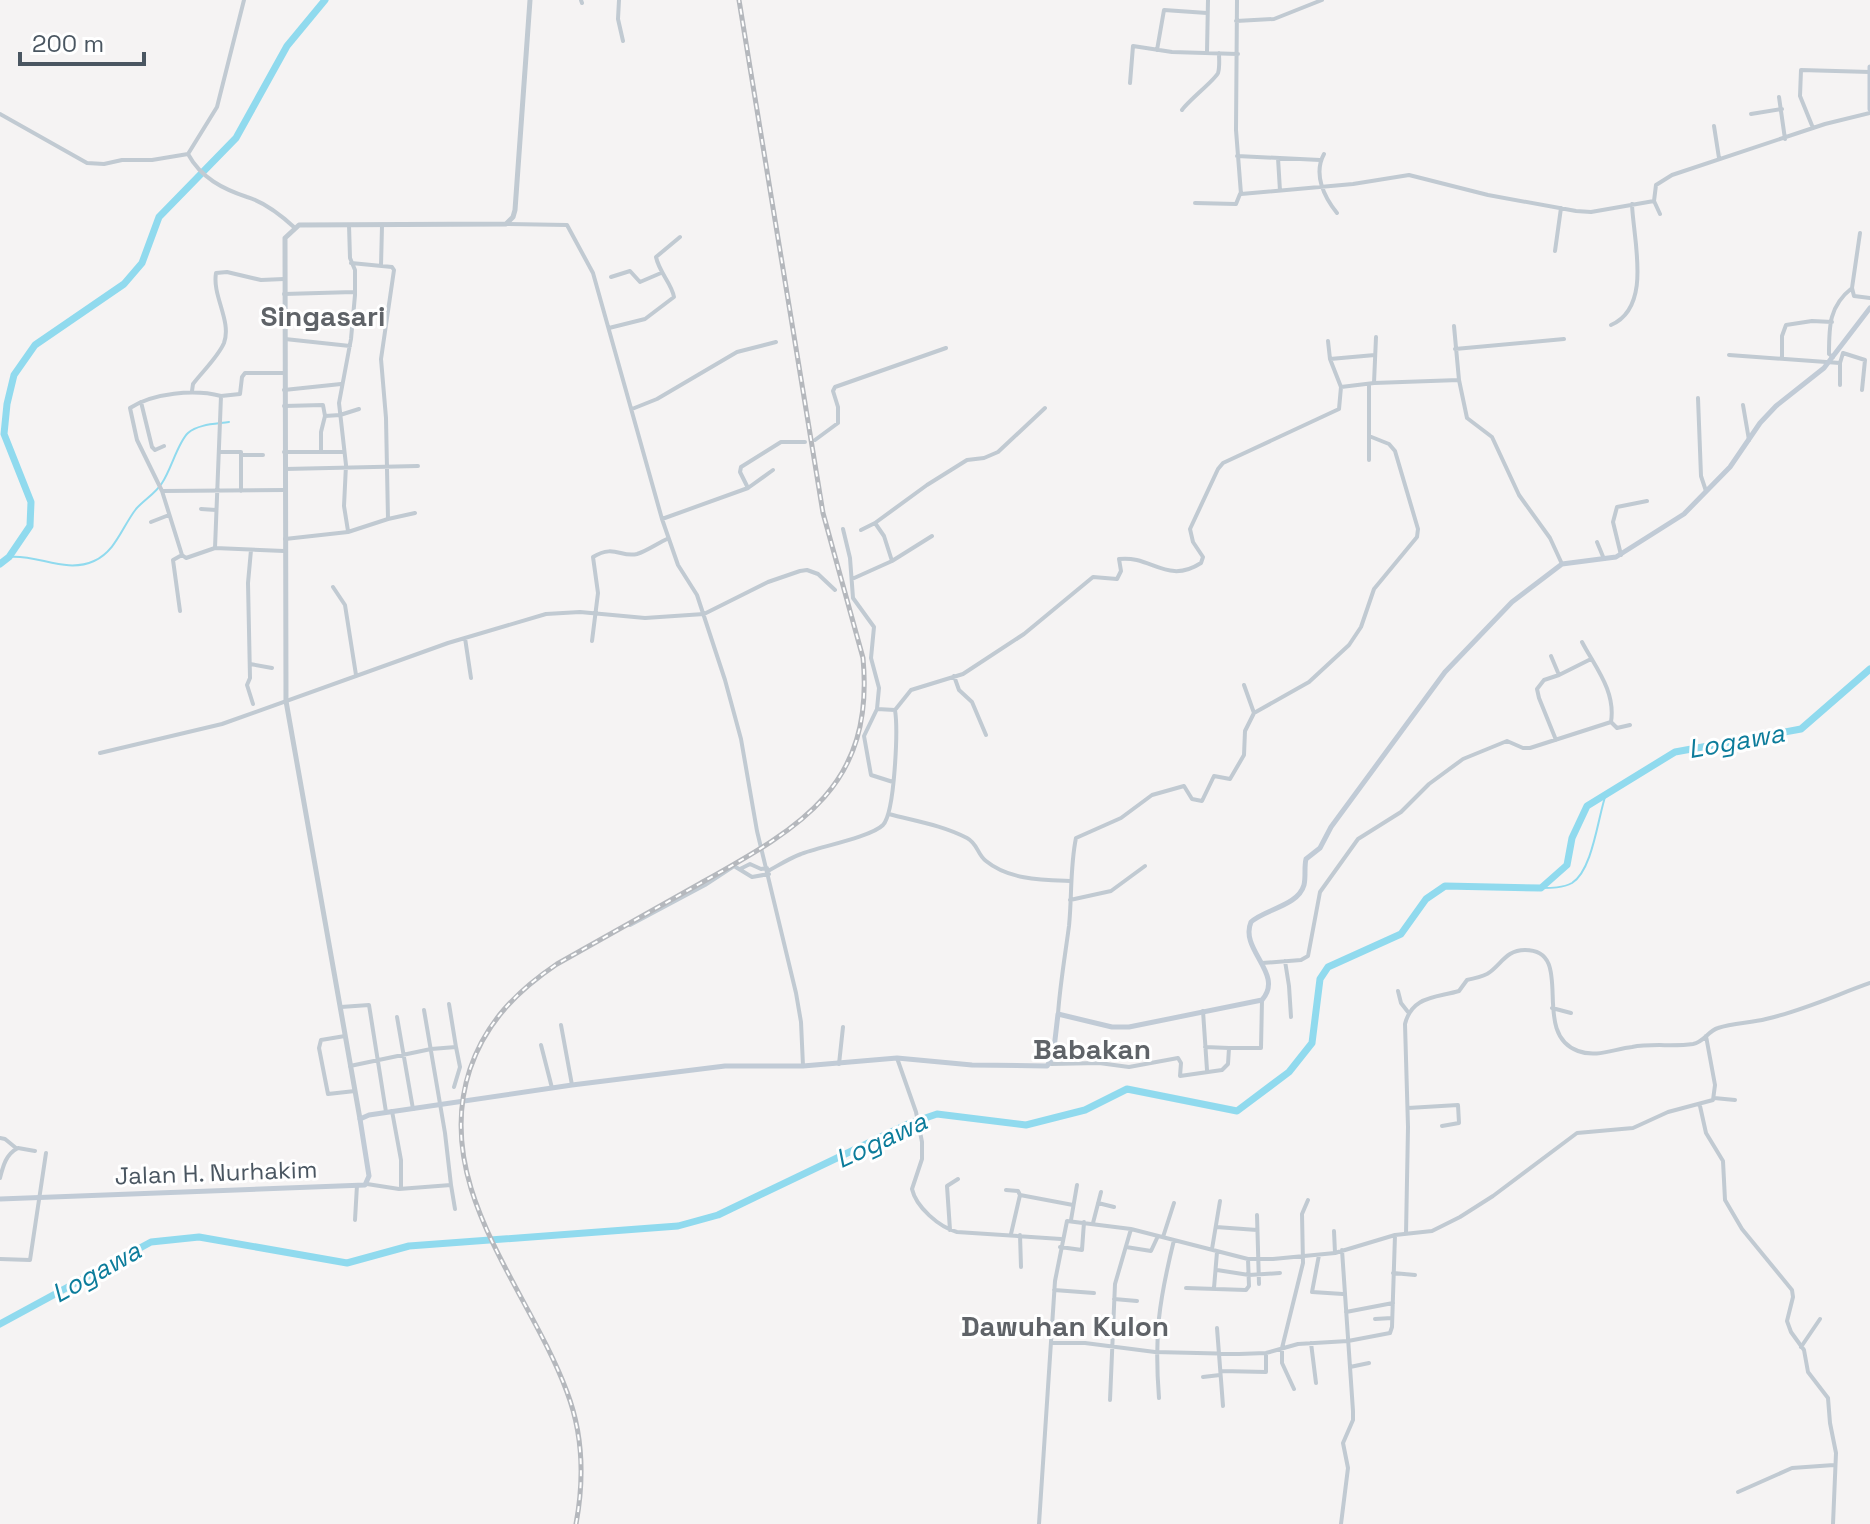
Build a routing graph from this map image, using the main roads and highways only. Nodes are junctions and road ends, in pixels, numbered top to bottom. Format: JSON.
{"nodes":[{"id":1,"x":1870,"y":70,"type":"edge"},
{"id":2,"x":1870,"y":111,"type":"edge"},
{"id":3,"x":1870,"y":308,"type":"edge"},
{"id":4,"x":0,"y":1199,"type":"edge"}],
"edges":[{"from":1,"to":2,"type":"main road"},
{"from":3,"to":4,"type":"main road","name":"Jalan H. Nurhakim"}]}
